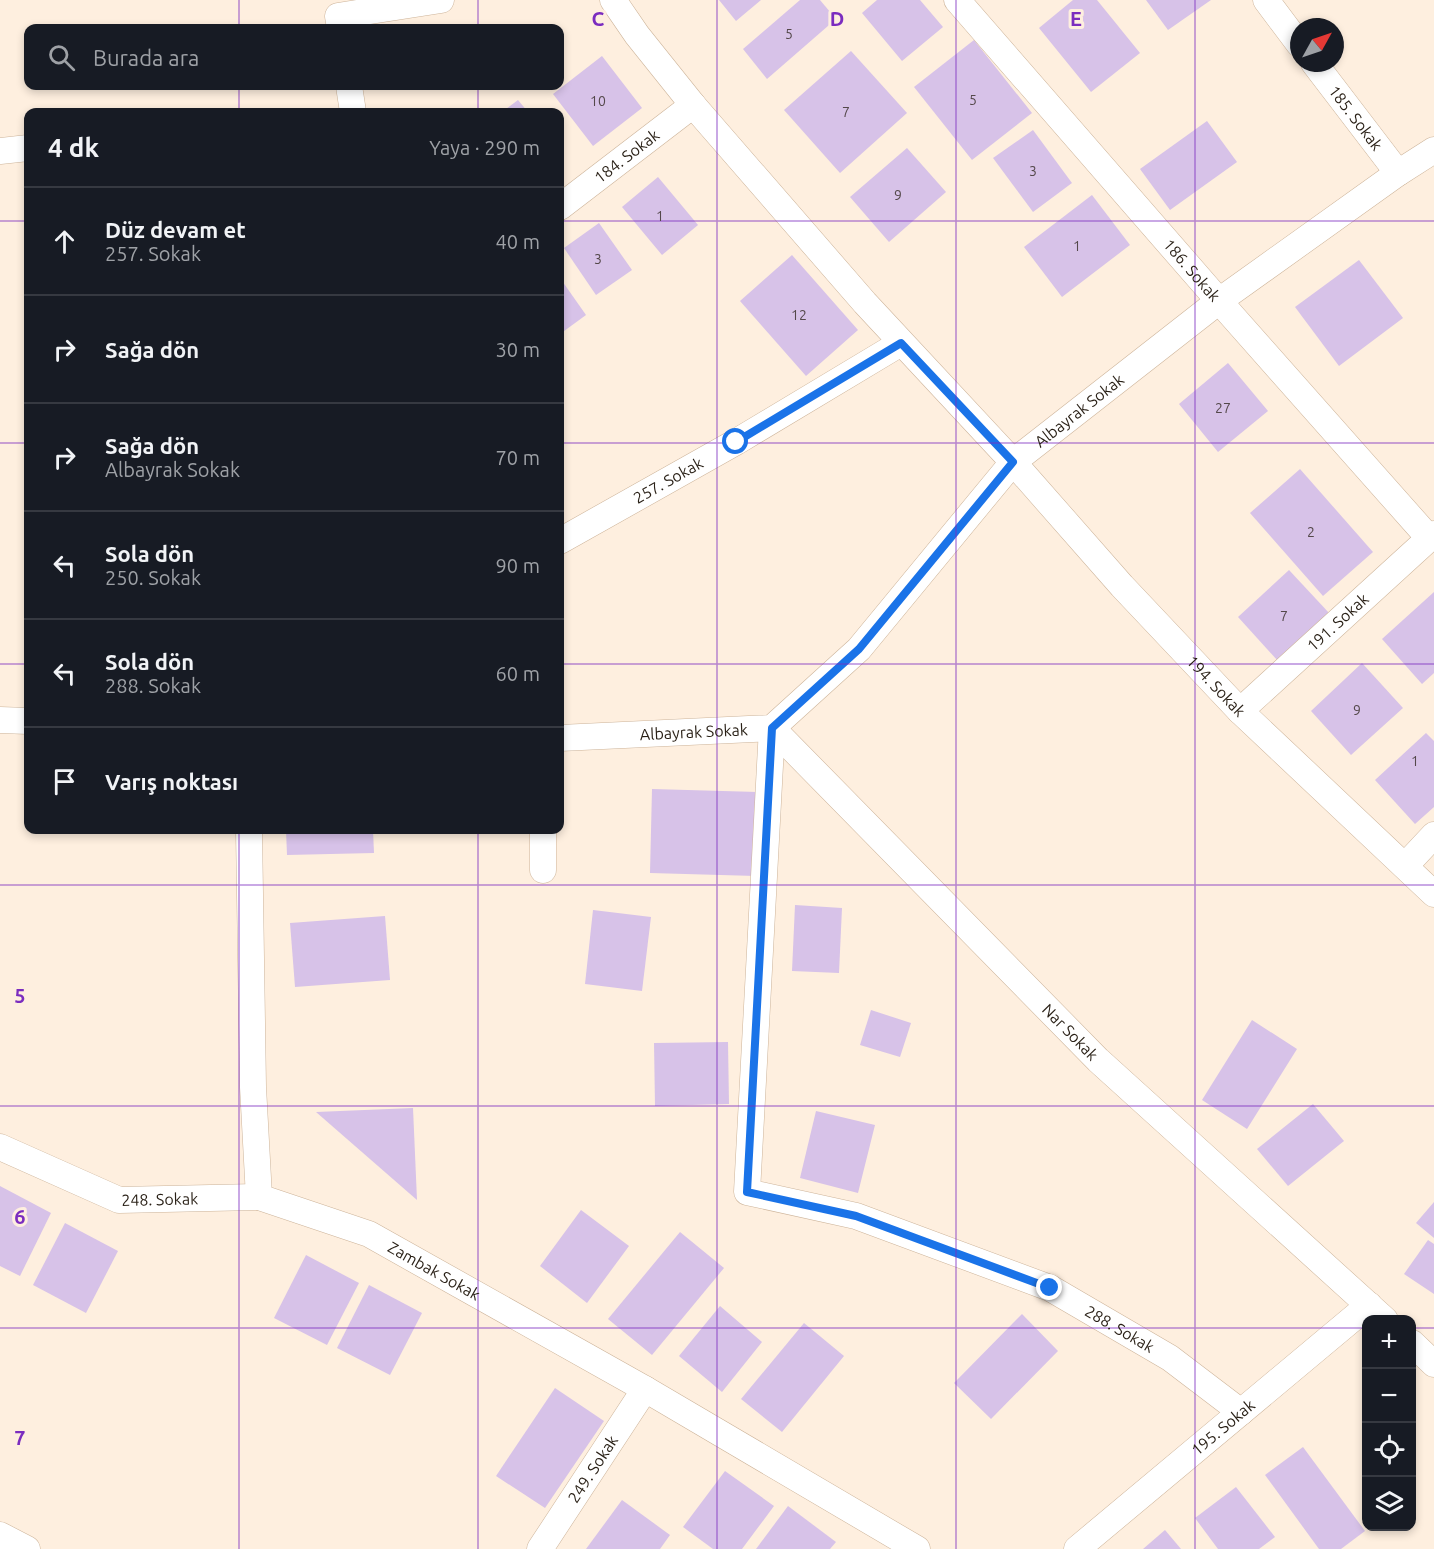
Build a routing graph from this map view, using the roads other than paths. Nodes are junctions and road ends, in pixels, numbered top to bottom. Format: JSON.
{"nodes":[{"id":1,"x":441,"y":0,"type":"edge"},
{"id":2,"x":613,"y":0,"type":"edge"},
{"id":3,"x":957,"y":0,"type":"edge"},
{"id":4,"x":1266,"y":0,"type":"edge"},
{"id":5,"x":339,"y":24,"type":"edge"},
{"id":6,"x":1290,"y":32,"type":"edge"},
{"id":7,"x":1321,"y":72,"type":"edge"},
{"id":8,"x":350,"y":90,"type":"edge"},
{"id":9,"x":693,"y":105,"type":"junction"},
{"id":10,"x":352,"y":108,"type":"edge"},
{"id":11,"x":24,"y":148,"type":"edge"},
{"id":12,"x":1434,"y":150,"type":"edge"},
{"id":13,"x":0,"y":151,"type":"edge"},
{"id":14,"x":1398,"y":174,"type":"junction"},
{"id":15,"x":564,"y":204,"type":"edge"},
{"id":16,"x":1219,"y":302,"type":"junction"},
{"id":17,"x":901,"y":343,"type":"junction"},
{"id":18,"x":1013,"y":462,"type":"junction"},
{"id":19,"x":1432,"y":536,"type":"edge"},
{"id":20,"x":564,"y":539,"type":"edge"},
{"id":21,"x":1240,"y":711,"type":"junction"},
{"id":22,"x":0,"y":720,"type":"edge"},
{"id":23,"x":24,"y":721,"type":"edge"},
{"id":24,"x":772,"y":728,"type":"junction"},
{"id":25,"x":564,"y":738,"type":"edge"},
{"id":26,"x":249,"y":834,"type":"edge"},
{"id":27,"x":543,"y":834,"type":"edge"},
{"id":28,"x":1434,"y":835,"type":"edge"},
{"id":29,"x":1405,"y":866,"type":"junction"},
{"id":30,"x":543,"y":870,"type":"dead end"},
{"id":31,"x":1434,"y":894,"type":"edge"},
{"id":32,"x":0,"y":1147,"type":"edge"},
{"id":33,"x":259,"y":1197,"type":"junction"},
{"id":34,"x":1377,"y":1312,"type":"edge"},
{"id":35,"x":1416,"y":1347,"type":"edge"},
{"id":36,"x":1434,"y":1364,"type":"edge"},
{"id":37,"x":645,"y":1389,"type":"junction"},
{"id":38,"x":1241,"y":1412,"type":"junction"},
{"id":39,"x":0,"y":1534,"type":"edge"},
{"id":40,"x":27,"y":1549,"type":"edge"},
{"id":41,"x":540,"y":1549,"type":"edge"},
{"id":42,"x":917,"y":1549,"type":"edge"},
{"id":43,"x":1077,"y":1549,"type":"edge"}],
"edges":[{"from":1,"to":5,"type":"street"},
{"from":2,"to":9,"type":"street","name":"194. Sokak"},
{"from":3,"to":16,"type":"street","name":"186. Sokak"},
{"from":4,"to":6,"type":"street"},
{"from":7,"to":14,"type":"street","name":"185. Sokak"},
{"from":8,"to":10,"type":"street"},
{"from":9,"to":15,"type":"street","name":"184. Sokak"},
{"from":9,"to":17,"type":"street","name":"194. Sokak"},
{"from":11,"to":13,"type":"street"},
{"from":12,"to":14,"type":"street","name":"Albayrak Sokak"},
{"from":14,"to":16,"type":"street","name":"Albayrak Sokak"},
{"from":16,"to":18,"type":"street","name":"Albayrak Sokak"},
{"from":16,"to":19,"type":"street","name":"186. Sokak"},
{"from":17,"to":18,"type":"street","name":"194. Sokak"},
{"from":17,"to":20,"type":"street","name":"257. Sokak"},
{"from":18,"to":21,"type":"street","name":"194. Sokak"},
{"from":18,"to":24,"type":"street","name":"Albayrak Sokak"},
{"from":19,"to":21,"type":"street","name":"191. Sokak"},
{"from":21,"to":29,"type":"street","name":"194. Sokak"},
{"from":22,"to":23,"type":"street"},
{"from":24,"to":25,"type":"street","name":"Albayrak Sokak"},
{"from":24,"to":34,"type":"street","name":"Nar Sokak"},
{"from":24,"to":38,"type":"street","name":"288. Sokak"},
{"from":26,"to":33,"type":"street"},
{"from":27,"to":30,"type":"street"},
{"from":28,"to":29,"type":"street"},
{"from":29,"to":31,"type":"street","name":"194. Sokak"},
{"from":32,"to":33,"type":"street","name":"248. Sokak"},
{"from":33,"to":37,"type":"street","name":"Zambak Sokak"},
{"from":34,"to":38,"type":"street","name":"195. Sokak"},
{"from":35,"to":36,"type":"street"},
{"from":37,"to":41,"type":"street","name":"249. Sokak"},
{"from":37,"to":42,"type":"street","name":"Zambak Sokak"},
{"from":38,"to":43,"type":"street","name":"195. Sokak"},
{"from":39,"to":40,"type":"street"}]}
